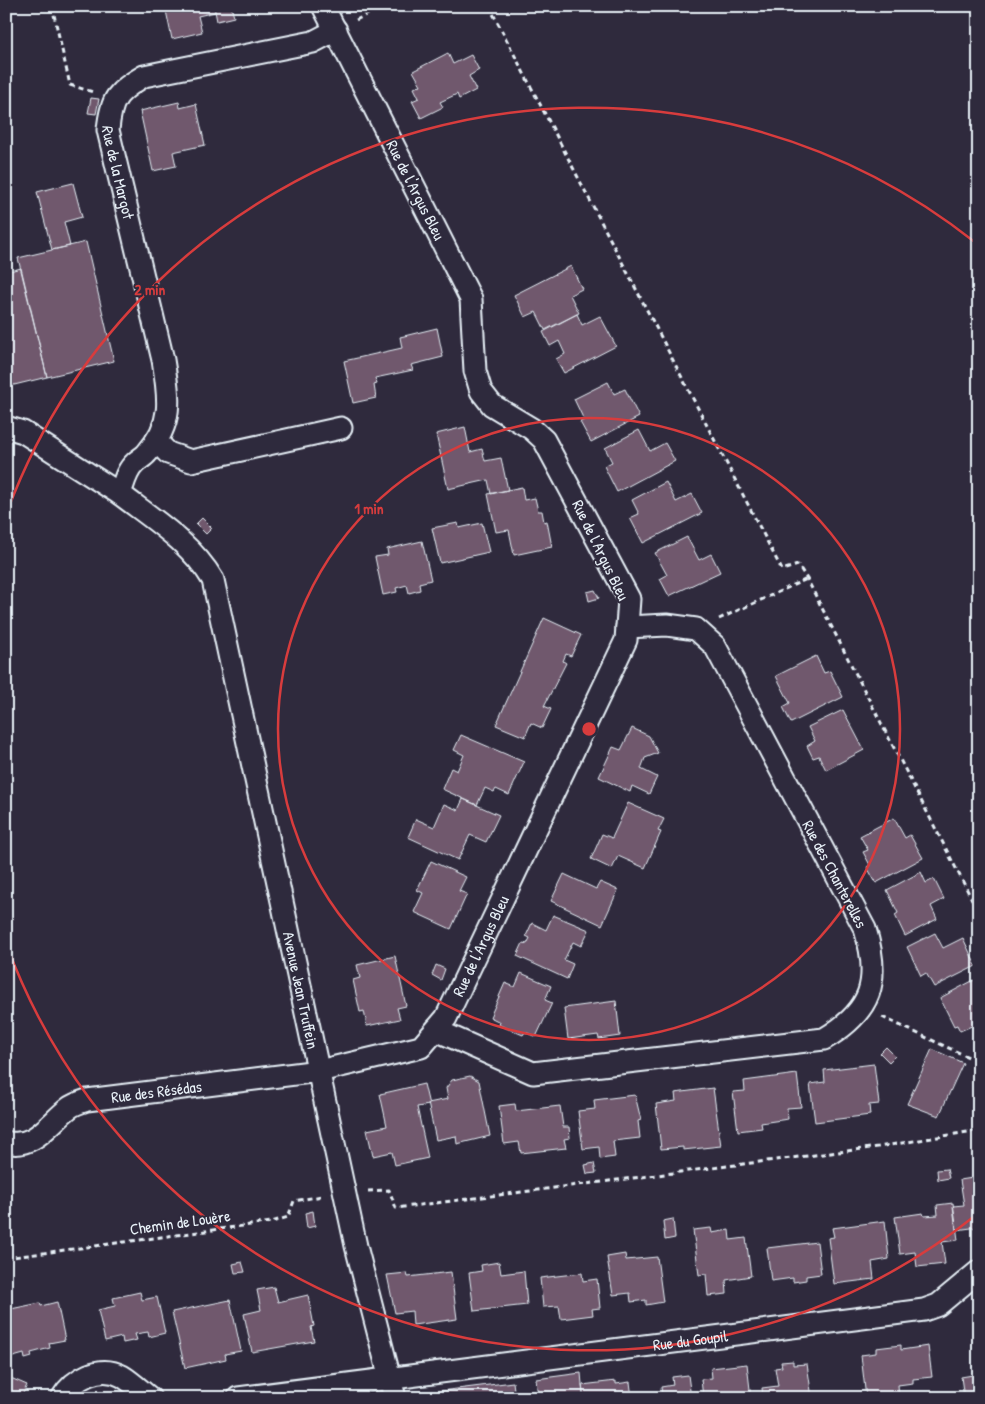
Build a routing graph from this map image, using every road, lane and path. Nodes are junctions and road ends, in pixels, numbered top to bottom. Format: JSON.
{"nodes":[{"id":1,"x":52,"y":6,"type":"edge"},
{"id":2,"x":323,"y":6,"type":"edge"},
{"id":3,"x":384,"y":6,"type":"edge"},
{"id":4,"x":489,"y":6,"type":"edge"},
{"id":5,"x":336,"y":30,"type":"junction"},
{"id":6,"x":114,"y":100,"type":"junction"},
{"id":7,"x":6,"y":427,"type":"edge"},
{"id":8,"x":341,"y":428,"type":"dead end"},
{"id":9,"x":156,"y":441,"type":"junction"},
{"id":10,"x":120,"y":494,"type":"junction"},
{"id":11,"x":807,"y":579,"type":"junction"},
{"id":12,"x":627,"y":627,"type":"junction"},
{"id":13,"x":696,"y":629,"type":"junction"},
{"id":14,"x":979,"y":912,"type":"edge"},
{"id":15,"x":861,"y":1008,"type":"junction"},
{"id":16,"x":436,"y":1030,"type":"junction"},
{"id":17,"x":979,"y":1062,"type":"edge"},
{"id":18,"x":319,"y":1071,"type":"junction"},
{"id":19,"x":979,"y":1130,"type":"edge"},
{"id":20,"x":6,"y":1142,"type":"edge"},
{"id":21,"x":345,"y":1192,"type":"junction"},
{"id":22,"x":6,"y":1258,"type":"edge"},
{"id":23,"x":979,"y":1271,"type":"edge"},
{"id":24,"x":390,"y":1376,"type":"junction"},
{"id":25,"x":62,"y":1398,"type":"edge"},
{"id":26,"x":150,"y":1398,"type":"edge"},
{"id":27,"x":238,"y":1398,"type":"edge"},
{"id":28,"x":395,"y":1398,"type":"edge"}],
"edges":[{"from":1,"to":6,"type":"path"},
{"from":2,"to":5,"type":"street","name":"Rue de l'Argus Bleu"},
{"from":3,"to":5,"type":"path"},
{"from":4,"to":11,"type":"path"},
{"from":5,"to":6,"type":"street"},
{"from":5,"to":12,"type":"street","name":"Rue de l'Argus Bleu"},
{"from":6,"to":9,"type":"street","name":"Rue de la Margot"},
{"from":7,"to":10,"type":"street"},
{"from":8,"to":9,"type":"street"},
{"from":9,"to":10,"type":"street","name":"Rue de la Margot"},
{"from":10,"to":18,"type":"street","name":"Avenue Jean Truffein"},
{"from":11,"to":13,"type":"path"},
{"from":11,"to":14,"type":"path"},
{"from":12,"to":13,"type":"street"},
{"from":12,"to":16,"type":"street","name":"Rue de l'Argus Bleu"},
{"from":13,"to":15,"type":"street","name":"Rue des Chanterelles"},
{"from":15,"to":16,"type":"street","name":"Rue des Chanterelles"},
{"from":15,"to":17,"type":"path"},
{"from":16,"to":18,"type":"street","name":"Rue de l'Argus Bleu"},
{"from":18,"to":20,"type":"street","name":"Rue des Résédas"},
{"from":18,"to":21,"type":"street","name":"Avenue Jean Truffein"},
{"from":19,"to":21,"type":"path"},
{"from":21,"to":22,"type":"path","name":"Chemin de Louère"},
{"from":21,"to":24,"type":"street","name":"Avenue Jean Truffein"},
{"from":23,"to":24,"type":"street","name":"Rue du Goupil"},
{"from":24,"to":27,"type":"street","name":"Rue du Goupil"},
{"from":24,"to":28,"type":"street","name":"Avenue Jean Truffein"},
{"from":25,"to":26,"type":"street"}]}
